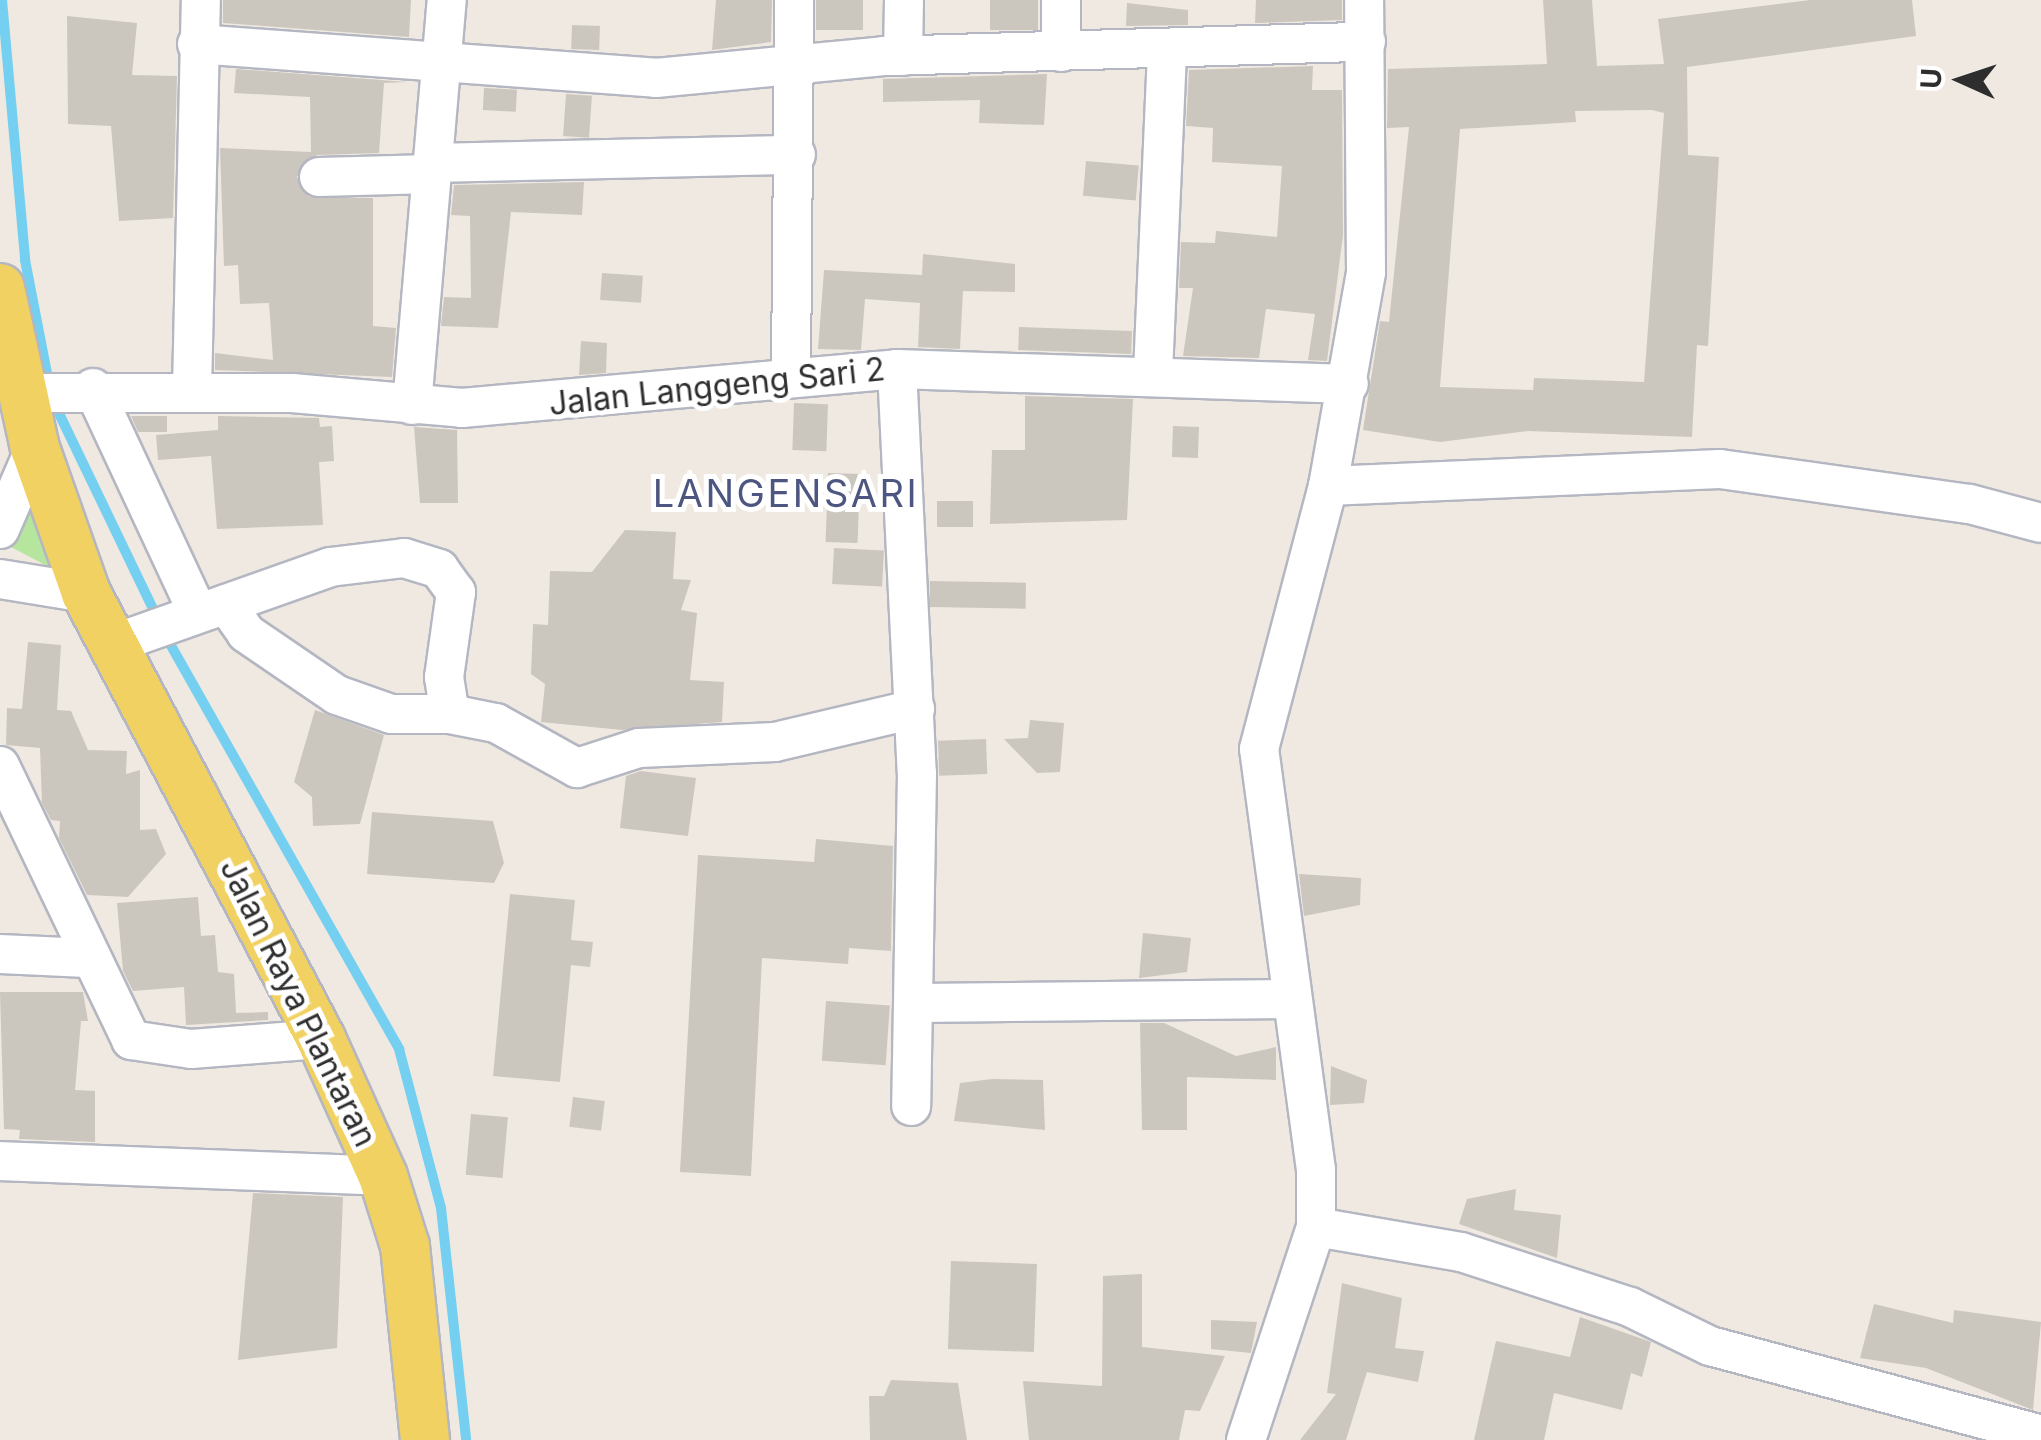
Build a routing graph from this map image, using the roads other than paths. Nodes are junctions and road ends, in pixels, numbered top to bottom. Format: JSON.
{"nodes":[{"id":1,"x":200,"y":0,"type":"edge"},
{"id":2,"x":447,"y":0,"type":"edge"},
{"id":3,"x":794,"y":0,"type":"edge"},
{"id":4,"x":904,"y":0,"type":"edge"},
{"id":5,"x":1061,"y":0,"type":"edge"},
{"id":6,"x":1364,"y":0,"type":"edge"},
{"id":7,"x":1366,"y":42,"type":"junction"},
{"id":8,"x":197,"y":44,"type":"junction"},
{"id":9,"x":1167,"y":49,"type":"junction"},
{"id":10,"x":1061,"y":52,"type":"junction"},
{"id":11,"x":903,"y":56,"type":"junction"},
{"id":12,"x":443,"y":57,"type":"junction"},
{"id":13,"x":796,"y":64,"type":"junction"},
{"id":14,"x":796,"y":155,"type":"junction"},
{"id":15,"x":432,"y":169,"type":"junction"},
{"id":16,"x":318,"y":177,"type":"dead end"},
{"id":17,"x":0,"y":288,"type":"edge"},
{"id":18,"x":897,"y":369,"type":"junction"},
{"id":19,"x":791,"y":372,"type":"junction"},
{"id":20,"x":1153,"y":374,"type":"junction"},
{"id":21,"x":1350,"y":384,"type":"junction"},
{"id":22,"x":62,"y":389,"type":"junction"},
{"id":23,"x":192,"y":390,"type":"junction"},
{"id":24,"x":412,"y":404,"type":"junction"},
{"id":25,"x":35,"y":448,"type":"junction"},
{"id":26,"x":1328,"y":486,"type":"junction"},
{"id":27,"x":2041,"y":523,"type":"edge"},
{"id":28,"x":0,"y":529,"type":"edge"},
{"id":29,"x":0,"y":579,"type":"edge"},
{"id":30,"x":86,"y":594,"type":"junction"},
{"id":31,"x":192,"y":615,"type":"junction"},
{"id":32,"x":114,"y":644,"type":"junction"},
{"id":33,"x":915,"y":708,"type":"junction"},
{"id":34,"x":450,"y":714,"type":"junction"},
{"id":35,"x":0,"y":766,"type":"edge"},
{"id":36,"x":0,"y":954,"type":"edge"},
{"id":37,"x":87,"y":958,"type":"junction"},
{"id":38,"x":1291,"y":999,"type":"junction"},
{"id":39,"x":915,"y":1004,"type":"junction"},
{"id":40,"x":320,"y":1040,"type":"junction"},
{"id":41,"x":911,"y":1106,"type":"dead end"},
{"id":42,"x":0,"y":1161,"type":"edge"},
{"id":43,"x":383,"y":1176,"type":"junction"},
{"id":44,"x":1316,"y":1227,"type":"junction"},
{"id":45,"x":2041,"y":1436,"type":"edge"},
{"id":46,"x":425,"y":1440,"type":"edge"},
{"id":47,"x":1246,"y":1440,"type":"edge"}],
"edges":[{"from":1,"to":8,"type":"street"},
{"from":2,"to":12,"type":"street"},
{"from":3,"to":13,"type":"street"},
{"from":4,"to":11,"type":"street"},
{"from":5,"to":10,"type":"street"},
{"from":6,"to":7,"type":"street"},
{"from":7,"to":9,"type":"street"},
{"from":7,"to":21,"type":"street"},
{"from":8,"to":12,"type":"street"},
{"from":8,"to":23,"type":"street"},
{"from":9,"to":10,"type":"street"},
{"from":9,"to":20,"type":"street"},
{"from":10,"to":11,"type":"street"},
{"from":11,"to":13,"type":"street"},
{"from":12,"to":13,"type":"street"},
{"from":12,"to":15,"type":"street"},
{"from":13,"to":14,"type":"street"},
{"from":14,"to":15,"type":"street"},
{"from":14,"to":19,"type":"street"},
{"from":15,"to":16,"type":"street"},
{"from":15,"to":24,"type":"street"},
{"from":17,"to":22,"type":"main road","name":"Jalan Raya Plantaran"},
{"from":18,"to":19,"type":"street","name":"Jalan Langgeng Sari 2"},
{"from":18,"to":20,"type":"street","name":"Jalan Langgeng Sari 2"},
{"from":18,"to":33,"type":"street"},
{"from":19,"to":24,"type":"street","name":"Jalan Langgeng Sari 2"},
{"from":20,"to":21,"type":"street","name":"Jalan Langgeng Sari 2"},
{"from":21,"to":26,"type":"street"},
{"from":22,"to":23,"type":"street","name":"Jalan Langgeng Sari 2"},
{"from":22,"to":25,"type":"main road","name":"Jalan Raya Plantaran"},
{"from":22,"to":31,"type":"street"},
{"from":23,"to":24,"type":"street","name":"Jalan Langgeng Sari 2"},
{"from":25,"to":28,"type":"street"},
{"from":25,"to":30,"type":"main road","name":"Jalan Raya Plantaran"},
{"from":26,"to":27,"type":"street"},
{"from":26,"to":38,"type":"street"},
{"from":29,"to":30,"type":"street"},
{"from":30,"to":32,"type":"main road","name":"Jalan Raya Plantaran"},
{"from":31,"to":32,"type":"street"},
{"from":31,"to":34,"type":"street"},
{"from":31,"to":34,"type":"street"},
{"from":32,"to":40,"type":"main road","name":"Jalan Raya Plantaran"},
{"from":33,"to":34,"type":"street"},
{"from":33,"to":39,"type":"street"},
{"from":35,"to":37,"type":"street"},
{"from":36,"to":37,"type":"street"},
{"from":37,"to":40,"type":"street"},
{"from":38,"to":39,"type":"street"},
{"from":38,"to":44,"type":"street"},
{"from":39,"to":41,"type":"street"},
{"from":40,"to":43,"type":"main road","name":"Jalan Raya Plantaran"},
{"from":42,"to":43,"type":"street"},
{"from":43,"to":46,"type":"main road","name":"Jalan Raya Plantaran"},
{"from":44,"to":45,"type":"street"},
{"from":44,"to":47,"type":"street"}]}
